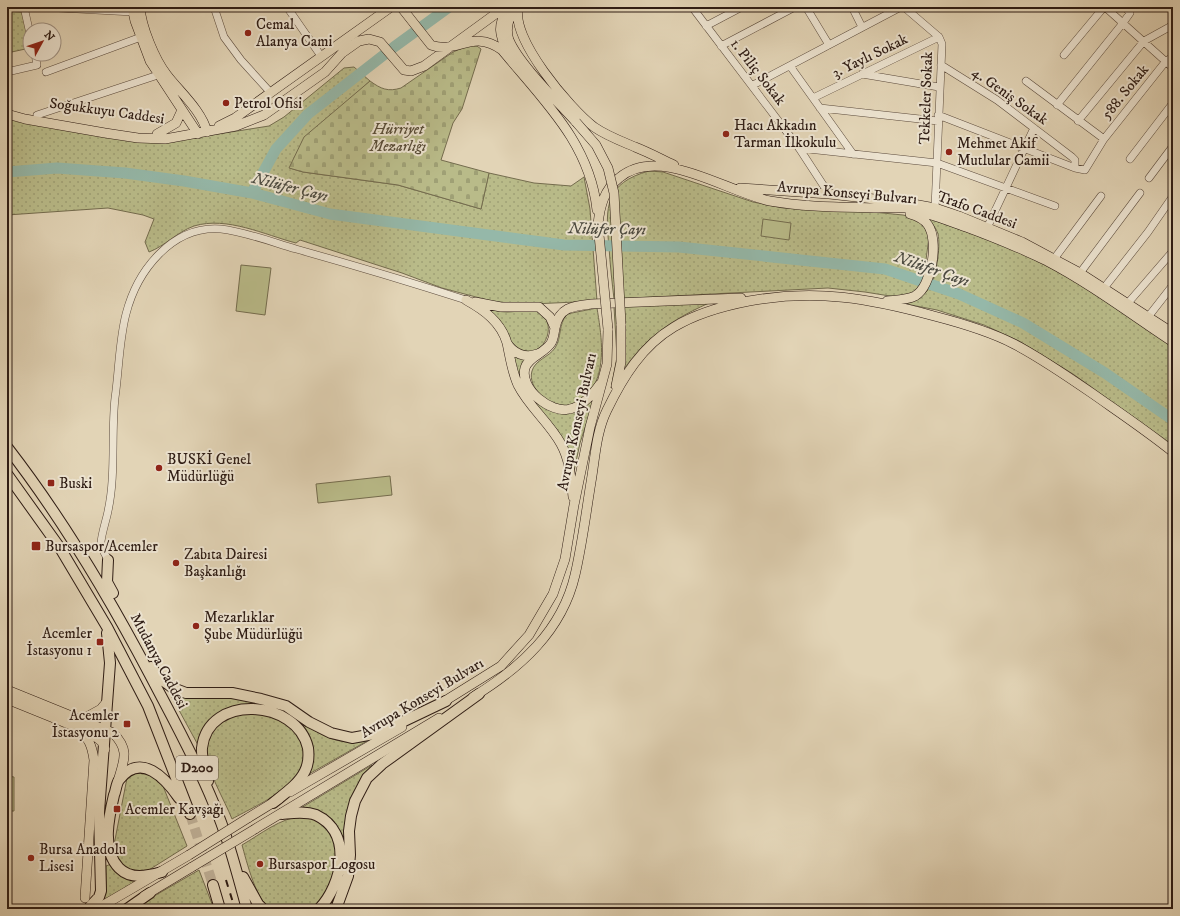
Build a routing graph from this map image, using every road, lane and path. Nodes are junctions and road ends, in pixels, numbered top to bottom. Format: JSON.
{"nodes":[{"id":1,"x":24,"y":7,"type":"edge"},
{"id":2,"x":40,"y":7,"type":"edge"},
{"id":3,"x":54,"y":7,"type":"edge"},
{"id":4,"x":214,"y":7,"type":"edge"},
{"id":5,"x":287,"y":7,"type":"edge"},
{"id":6,"x":391,"y":7,"type":"edge"},
{"id":7,"x":505,"y":7,"type":"edge"},
{"id":8,"x":508,"y":7,"type":"edge"},
{"id":9,"x":514,"y":7,"type":"edge"},
{"id":10,"x":519,"y":7,"type":"edge"},
{"id":11,"x":692,"y":7,"type":"edge"},
{"id":12,"x":742,"y":7,"type":"edge"},
{"id":13,"x":795,"y":7,"type":"edge"},
{"id":14,"x":806,"y":7,"type":"edge"},
{"id":15,"x":852,"y":7,"type":"edge"},
{"id":16,"x":902,"y":7,"type":"edge"},
{"id":17,"x":1105,"y":7,"type":"edge"},
{"id":18,"x":1125,"y":7,"type":"edge"},
{"id":19,"x":124,"y":9,"type":"edge"},
{"id":20,"x":135,"y":9,"type":"edge"},
{"id":21,"x":383,"y":10,"type":"edge"},
{"id":22,"x":403,"y":11,"type":"edge"},
{"id":23,"x":27,"y":22,"type":"edge"},
{"id":24,"x":1123,"y":23,"type":"junction"},
{"id":25,"x":1173,"y":25,"type":"edge"},
{"id":26,"x":706,"y":26,"type":"junction"},
{"id":27,"x":862,"y":28,"type":"junction"},
{"id":28,"x":141,"y":37,"type":"junction"},
{"id":29,"x":939,"y":37,"type":"junction"},
{"id":30,"x":1144,"y":41,"type":"junction"},
{"id":31,"x":828,"y":45,"type":"junction"},
{"id":32,"x":721,"y":46,"type":"junction"},
{"id":33,"x":450,"y":47,"type":"junction"},
{"id":34,"x":1064,"y":55,"type":"dead end"},
{"id":35,"x":321,"y":56,"type":"junction"},
{"id":36,"x":1173,"y":57,"type":"edge"},
{"id":37,"x":511,"y":61,"type":"junction"},
{"id":38,"x":1166,"y":61,"type":"junction"},
{"id":39,"x":36,"y":62,"type":"edge"},
{"id":40,"x":941,"y":65,"type":"junction"},
{"id":41,"x":790,"y":66,"type":"junction"},
{"id":42,"x":1173,"y":68,"type":"edge"},
{"id":43,"x":7,"y":72,"type":"edge"},
{"id":44,"x":46,"y":72,"type":"dead end"},
{"id":45,"x":862,"y":74,"type":"junction"},
{"id":46,"x":158,"y":75,"type":"junction"},
{"id":47,"x":1026,"y":81,"type":"dead end"},
{"id":48,"x":753,"y":86,"type":"junction"},
{"id":49,"x":938,"y":87,"type":"junction"},
{"id":50,"x":270,"y":92,"type":"junction"},
{"id":51,"x":813,"y":98,"type":"junction"},
{"id":52,"x":1173,"y":103,"type":"edge"},
{"id":53,"x":1057,"y":105,"type":"junction"},
{"id":54,"x":7,"y":108,"type":"edge"},
{"id":55,"x":820,"y":108,"type":"junction"},
{"id":56,"x":182,"y":110,"type":"junction"},
{"id":57,"x":7,"y":114,"type":"edge"},
{"id":58,"x":37,"y":115,"type":"junction"},
{"id":59,"x":938,"y":118,"type":"junction"},
{"id":60,"x":1078,"y":121,"type":"junction"},
{"id":61,"x":1034,"y":128,"type":"junction"},
{"id":62,"x":202,"y":131,"type":"junction"},
{"id":63,"x":158,"y":134,"type":"junction"},
{"id":64,"x":1104,"y":139,"type":"junction"},
{"id":65,"x":1173,"y":146,"type":"edge"},
{"id":66,"x":799,"y":148,"type":"junction"},
{"id":67,"x":1025,"y":148,"type":"junction"},
{"id":68,"x":853,"y":154,"type":"junction"},
{"id":69,"x":1130,"y":159,"type":"dead end"},
{"id":70,"x":937,"y":163,"type":"junction"},
{"id":71,"x":1075,"y":168,"type":"junction"},
{"id":72,"x":694,"y":174,"type":"junction"},
{"id":73,"x":1149,"y":178,"type":"dead end"},
{"id":74,"x":722,"y":185,"type":"junction"},
{"id":75,"x":1006,"y":188,"type":"junction"},
{"id":76,"x":1140,"y":193,"type":"dead end"},
{"id":77,"x":829,"y":194,"type":"junction"},
{"id":78,"x":1101,"y":196,"type":"dead end"},
{"id":79,"x":1173,"y":196,"type":"edge"},
{"id":80,"x":1055,"y":206,"type":"dead end"},
{"id":81,"x":877,"y":208,"type":"junction"},
{"id":82,"x":935,"y":208,"type":"junction"},
{"id":83,"x":598,"y":224,"type":"junction"},
{"id":84,"x":987,"y":228,"type":"junction"},
{"id":85,"x":1173,"y":251,"type":"edge"},
{"id":86,"x":1054,"y":259,"type":"junction"},
{"id":87,"x":1080,"y":273,"type":"junction"},
{"id":88,"x":1173,"y":285,"type":"edge"},
{"id":89,"x":1104,"y":288,"type":"junction"},
{"id":90,"x":778,"y":296,"type":"junction"},
{"id":91,"x":466,"y":300,"type":"junction"},
{"id":92,"x":879,"y":302,"type":"junction"},
{"id":93,"x":1128,"y":303,"type":"junction"},
{"id":94,"x":1148,"y":317,"type":"junction"},
{"id":95,"x":555,"y":328,"type":"junction"},
{"id":96,"x":1173,"y":333,"type":"edge"},
{"id":97,"x":506,"y":341,"type":"junction"},
{"id":98,"x":1173,"y":342,"type":"edge"},
{"id":99,"x":544,"y":351,"type":"junction"},
{"id":100,"x":604,"y":378,"type":"junction"},
{"id":101,"x":613,"y":399,"type":"junction"},
{"id":102,"x":7,"y":447,"type":"edge"},
{"id":103,"x":1173,"y":452,"type":"edge"},
{"id":104,"x":7,"y":474,"type":"edge"},
{"id":105,"x":574,"y":505,"type":"junction"},
{"id":106,"x":108,"y":560,"type":"joint"},
{"id":107,"x":107,"y":627,"type":"junction"},
{"id":108,"x":129,"y":634,"type":"junction"},
{"id":109,"x":7,"y":690,"type":"edge"},
{"id":110,"x":479,"y":694,"type":"junction"},
{"id":111,"x":7,"y":699,"type":"edge"},
{"id":112,"x":446,"y":701,"type":"junction"},
{"id":113,"x":106,"y":703,"type":"junction"},
{"id":114,"x":83,"y":719,"type":"junction"},
{"id":115,"x":105,"y":728,"type":"junction"},
{"id":116,"x":78,"y":729,"type":"junction"},
{"id":117,"x":105,"y":749,"type":"junction"},
{"id":118,"x":118,"y":781,"type":"junction"},
{"id":119,"x":213,"y":802,"type":"junction"},
{"id":120,"x":273,"y":803,"type":"junction"},
{"id":121,"x":282,"y":814,"type":"junction"},
{"id":122,"x":231,"y":852,"type":"junction"},
{"id":123,"x":162,"y":872,"type":"junction"},
{"id":124,"x":213,"y":885,"type":"tunnel mouth"},
{"id":125,"x":150,"y":893,"type":"junction"},
{"id":126,"x":85,"y":898,"type":"dead end"},
{"id":127,"x":88,"y":909,"type":"edge"},
{"id":128,"x":97,"y":909,"type":"edge"},
{"id":129,"x":121,"y":909,"type":"edge"},
{"id":130,"x":127,"y":909,"type":"edge"},
{"id":131,"x":220,"y":909,"type":"edge"},
{"id":132,"x":247,"y":909,"type":"edge"},
{"id":133,"x":263,"y":909,"type":"edge"},
{"id":134,"x":319,"y":909,"type":"edge"},
{"id":135,"x":336,"y":909,"type":"edge"}],
"edges":[{"from":1,"to":23,"type":"street"},
{"from":2,"to":3,"type":"street"},
{"from":3,"to":19,"type":"street"},
{"from":4,"to":50,"type":"street"},
{"from":5,"to":35,"type":"street"},
{"from":6,"to":21,"type":"main road","name":"Soğukkuyu Caddesi"},
{"from":7,"to":33,"type":"main road"},
{"from":8,"to":37,"type":"main road"},
{"from":9,"to":101,"type":"main road","bridge":true},
{"from":10,"to":72,"type":"main road"},
{"from":11,"to":26,"type":"street","name":"1. Piliç Sokak"},
{"from":12,"to":26,"type":"street"},
{"from":13,"to":32,"type":"street"},
{"from":14,"to":31,"type":"street"},
{"from":15,"to":27,"type":"street"},
{"from":16,"to":27,"type":"street"},
{"from":16,"to":29,"type":"street","name":"Tekkeler Sokak"},
{"from":17,"to":24,"type":"street"},
{"from":17,"to":34,"type":"street"},
{"from":18,"to":24,"type":"street"},
{"from":19,"to":20,"type":"street"},
{"from":20,"to":28,"type":"main road"},
{"from":20,"to":62,"type":"main road"},
{"from":21,"to":35,"type":"main road","name":"Soğukkuyu Caddesi"},
{"from":22,"to":33,"type":"main road"},
{"from":24,"to":30,"type":"street"},
{"from":24,"to":53,"type":"street"},
{"from":25,"to":30,"type":"street"},
{"from":26,"to":32,"type":"street","name":"1. Piliç Sokak"},
{"from":27,"to":31,"type":"street"},
{"from":28,"to":44,"type":"street"},
{"from":28,"to":46,"type":"main road"},
{"from":29,"to":40,"type":"street","name":"Tekkeler Sokak"},
{"from":29,"to":45,"type":"street","name":"3. Yaylı Sokak"},
{"from":30,"to":38,"type":"street"},
{"from":30,"to":60,"type":"street"},
{"from":31,"to":41,"type":"street"},
{"from":32,"to":48,"type":"street","name":"1. Piliç Sokak"},
{"from":33,"to":37,"type":"main road"},
{"from":33,"to":62,"type":"main road","name":"Soğukkuyu Caddesi"},
{"from":35,"to":50,"type":"main road","name":"Soğukkuyu Caddesi"},
{"from":36,"to":38,"type":"street"},
{"from":37,"to":83,"type":"main road"},
{"from":38,"to":42,"type":"street"},
{"from":38,"to":64,"type":"street","name":"588. Sokak"},
{"from":39,"to":43,"type":"street"},
{"from":40,"to":49,"type":"street","name":"Tekkeler Sokak"},
{"from":40,"to":61,"type":"street","name":"4. Geniş Sokak"},
{"from":41,"to":48,"type":"street"},
{"from":41,"to":51,"type":"street"},
{"from":45,"to":49,"type":"street"},
{"from":45,"to":51,"type":"street","name":"3. Yaylı Sokak"},
{"from":46,"to":56,"type":"main road"},
{"from":46,"to":58,"type":"street"},
{"from":47,"to":53,"type":"street"},
{"from":48,"to":66,"type":"street","name":"1. Piliç Sokak"},
{"from":49,"to":59,"type":"street","name":"Tekkeler Sokak"},
{"from":50,"to":62,"type":"main road","name":"Soğukkuyu Caddesi"},
{"from":51,"to":55,"type":"street"},
{"from":52,"to":69,"type":"street"},
{"from":53,"to":60,"type":"street"},
{"from":54,"to":58,"type":"main road","name":"Soğukkuyu Caddesi"},
{"from":55,"to":59,"type":"street"},
{"from":55,"to":68,"type":"street"},
{"from":56,"to":62,"type":"main road"},
{"from":56,"to":63,"type":"main road"},
{"from":57,"to":62,"type":"main road","name":"Soğukkuyu Caddesi"},
{"from":58,"to":63,"type":"main road","name":"Soğukkuyu Caddesi"},
{"from":59,"to":67,"type":"street"},
{"from":59,"to":70,"type":"street","name":"Tekkeler Sokak"},
{"from":60,"to":64,"type":"street"},
{"from":61,"to":67,"type":"street"},
{"from":61,"to":71,"type":"street","name":"4. Geniş Sokak"},
{"from":62,"to":63,"type":"main road","name":"Soğukkuyu Caddesi"},
{"from":64,"to":71,"type":"street","name":"588. Sokak"},
{"from":65,"to":73,"type":"street"},
{"from":66,"to":68,"type":"street"},
{"from":66,"to":77,"type":"street","name":"1. Piliç Sokak"},
{"from":67,"to":71,"type":"street"},
{"from":67,"to":75,"type":"street"},
{"from":68,"to":70,"type":"street"},
{"from":70,"to":75,"type":"street"},
{"from":70,"to":82,"type":"street","name":"Tekkeler Sokak"},
{"from":72,"to":74,"type":"main road","name":"Avrupa Konseyi Bulvarı"},
{"from":72,"to":83,"type":"main road","name":"Avrupa Konseyi Bulvarı"},
{"from":74,"to":77,"type":"main road","name":"Trafo Caddesi"},
{"from":74,"to":81,"type":"main road","name":"Avrupa Konseyi Bulvarı"},
{"from":75,"to":80,"type":"street"},
{"from":75,"to":84,"type":"street"},
{"from":76,"to":87,"type":"street"},
{"from":77,"to":82,"type":"main road","name":"Trafo Caddesi"},
{"from":78,"to":86,"type":"street"},
{"from":79,"to":89,"type":"street"},
{"from":81,"to":92,"type":"main road"},
{"from":81,"to":98,"type":"main road","name":"Avrupa Konseyi Bulvarı"},
{"from":82,"to":84,"type":"main road","name":"Trafo Caddesi"},
{"from":83,"to":100,"type":"main road","name":"Avrupa Konseyi Bulvarı","bridge":true},
{"from":84,"to":86,"type":"main road","name":"Trafo Caddesi"},
{"from":85,"to":93,"type":"street"},
{"from":86,"to":87,"type":"main road","name":"Trafo Caddesi"},
{"from":87,"to":89,"type":"main road","name":"Trafo Caddesi"},
{"from":88,"to":94,"type":"street"},
{"from":89,"to":93,"type":"main road","name":"Trafo Caddesi"},
{"from":90,"to":92,"type":"main road","name":"Avrupa Konseyi Bulvarı"},
{"from":90,"to":95,"type":"main road"},
{"from":90,"to":101,"type":"main road","name":"Avrupa Konseyi Bulvarı"},
{"from":91,"to":95,"type":"main road"},
{"from":91,"to":97,"type":"main road"},
{"from":91,"to":106,"type":"street"},
{"from":92,"to":103,"type":"main road","name":"Avrupa Konseyi Bulvarı"},
{"from":93,"to":94,"type":"main road","name":"Trafo Caddesi"},
{"from":94,"to":96,"type":"main road","name":"Trafo Caddesi"},
{"from":95,"to":99,"type":"main road"},
{"from":97,"to":99,"type":"main road"},
{"from":97,"to":105,"type":"main road"},
{"from":99,"to":100,"type":"main road"},
{"from":100,"to":105,"type":"main road","name":"Avrupa Konseyi Bulvarı"},
{"from":101,"to":110,"type":"main road","name":"Avrupa Konseyi Bulvarı"},
{"from":102,"to":108,"type":"highway","name":"Mudanya Caddesi","number":"D200"},
{"from":104,"to":107,"type":"highway","name":"Mudanya Caddesi","number":"D200"},
{"from":105,"to":112,"type":"main road","name":"Avrupa Konseyi Bulvarı"},
{"from":106,"to":108,"type":"highway"},
{"from":107,"to":113,"type":"highway"},
{"from":107,"to":118,"type":"highway","name":"Mudanya Caddesi","number":"D200"},
{"from":108,"to":112,"type":"highway"},
{"from":108,"to":119,"type":"highway","name":"Mudanya Caddesi","number":"D200"},
{"from":109,"to":114,"type":"main road"},
{"from":110,"to":121,"type":"main road","name":"Avrupa Konseyi Bulvarı"},
{"from":110,"to":135,"type":"highway"},
{"from":111,"to":116,"type":"main road"},
{"from":112,"to":120,"type":"main road","name":"Avrupa Konseyi Bulvarı"},
{"from":113,"to":114,"type":"main road"},
{"from":113,"to":115,"type":"highway"},
{"from":114,"to":115,"type":"main road"},
{"from":115,"to":117,"type":"highway"},
{"from":115,"to":118,"type":"main road"},
{"from":116,"to":117,"type":"main road"},
{"from":116,"to":126,"type":"main road"},
{"from":117,"to":127,"type":"highway"},
{"from":118,"to":123,"type":"highway"},
{"from":119,"to":120,"type":"highway"},
{"from":119,"to":122,"type":"highway","name":"Mudanya Caddesi","number":"D200"},
{"from":120,"to":123,"type":"main road","name":"Avrupa Konseyi Bulvarı","bridge":true},
{"from":121,"to":125,"type":"main road","name":"Avrupa Konseyi Bulvarı","bridge":true},
{"from":121,"to":134,"type":"highway"},
{"from":122,"to":132,"type":"highway","name":"Mudanya Caddesi","number":"D200"},
{"from":122,"to":133,"type":"highway"},
{"from":123,"to":128,"type":"main road","name":"Avrupa Konseyi Bulvarı"},
{"from":124,"to":131,"type":"highway"},
{"from":125,"to":129,"type":"main road","name":"Avrupa Konseyi Bulvarı"},
{"from":125,"to":130,"type":"highway"}]}
